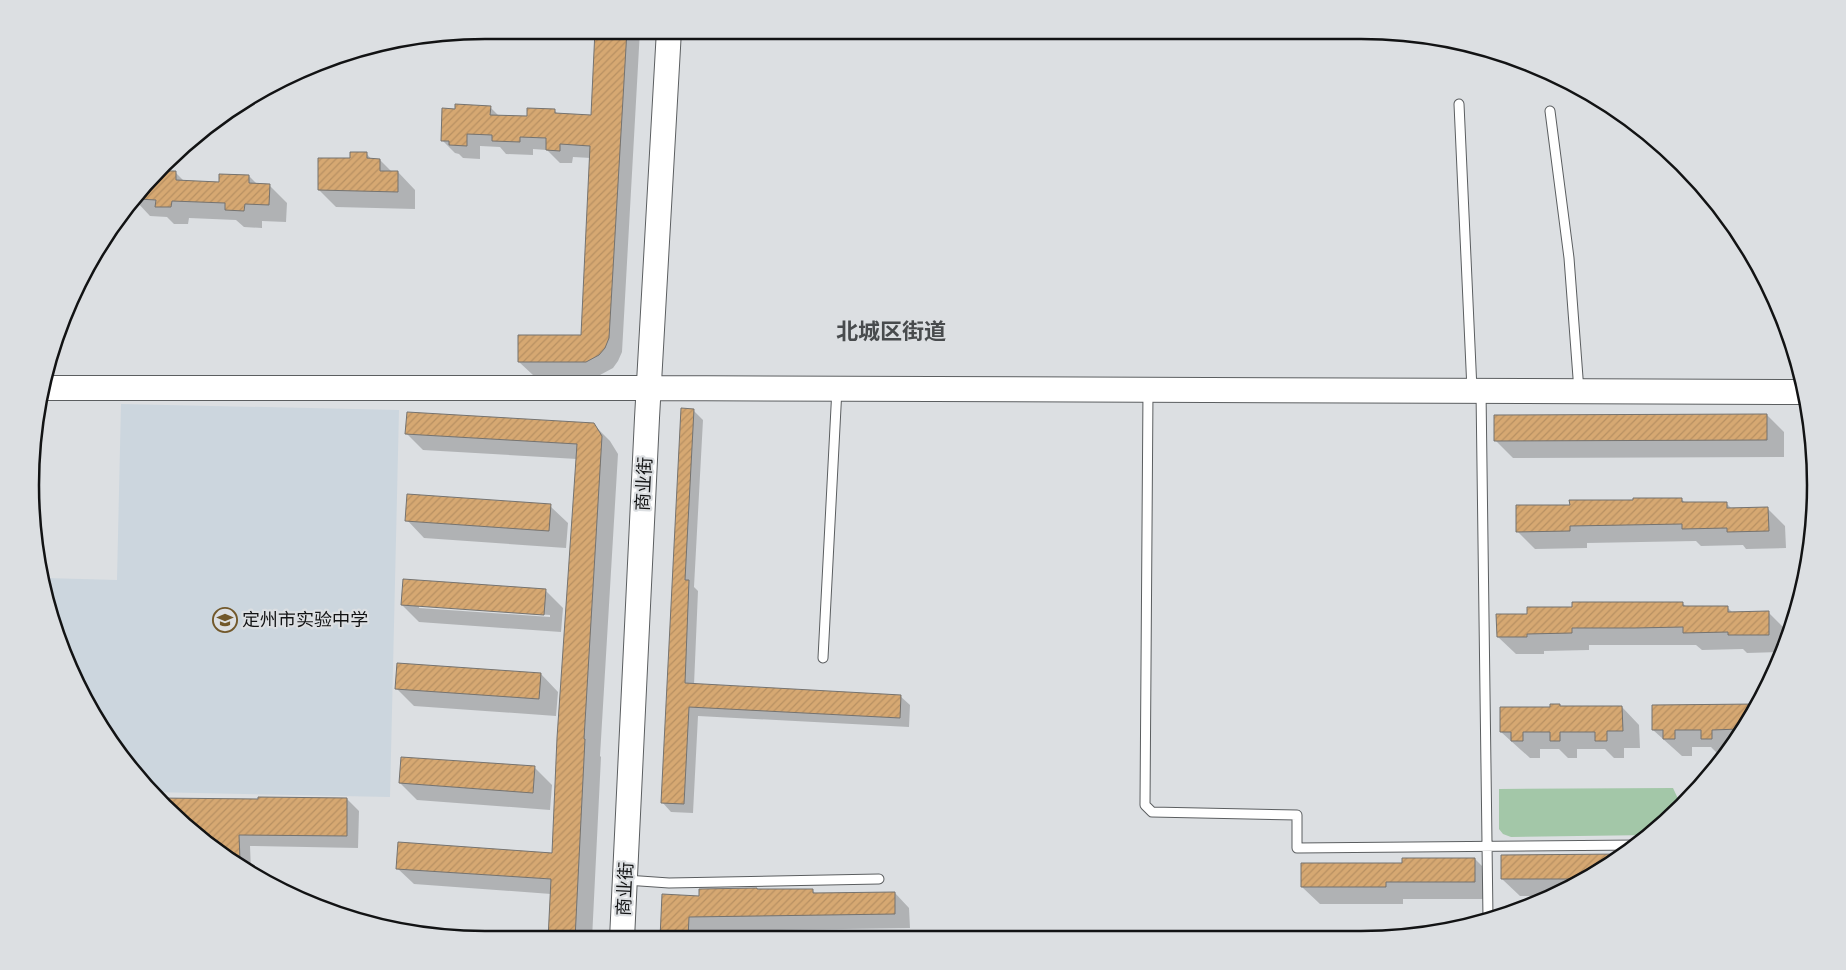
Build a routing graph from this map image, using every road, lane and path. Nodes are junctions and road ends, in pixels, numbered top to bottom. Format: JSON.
{"nodes":[{"id":1,"x":668,"y":39,"type":"edge"},
{"id":2,"x":1459,"y":104,"type":"dead end"},
{"id":3,"x":1550,"y":111,"type":"dead end"},
{"id":4,"x":50,"y":388,"type":"edge"},
{"id":5,"x":649,"y":388,"type":"junction"},
{"id":6,"x":837,"y":388,"type":"junction"},
{"id":7,"x":1148,"y":389,"type":"junction"},
{"id":8,"x":1476,"y":391,"type":"junction"},
{"id":9,"x":1579,"y":391,"type":"junction"},
{"id":10,"x":1797,"y":392,"type":"edge"},
{"id":11,"x":823,"y":658,"type":"dead end"},
{"id":12,"x":1624,"y":845,"type":"edge"},
{"id":13,"x":1487,"y":846,"type":"junction"},
{"id":14,"x":878,"y":879,"type":"dead end"},
{"id":15,"x":625,"y":880,"type":"junction"},
{"id":16,"x":1488,"y":913,"type":"edge"},
{"id":17,"x":622,"y":931,"type":"edge"}],
"edges":[{"from":1,"to":5,"type":"street","name":"商业街"},
{"from":2,"to":8,"type":"lane"},
{"from":3,"to":9,"type":"lane"},
{"from":4,"to":5,"type":"street"},
{"from":5,"to":6,"type":"street"},
{"from":5,"to":15,"type":"street","name":"商业街"},
{"from":6,"to":7,"type":"street"},
{"from":6,"to":11,"type":"lane"},
{"from":7,"to":8,"type":"street"},
{"from":7,"to":13,"type":"lane"},
{"from":8,"to":9,"type":"street"},
{"from":8,"to":13,"type":"lane"},
{"from":9,"to":10,"type":"street"},
{"from":12,"to":13,"type":"lane"},
{"from":13,"to":16,"type":"lane"},
{"from":14,"to":15,"type":"lane"},
{"from":15,"to":17,"type":"street","name":"商业街"}]}
